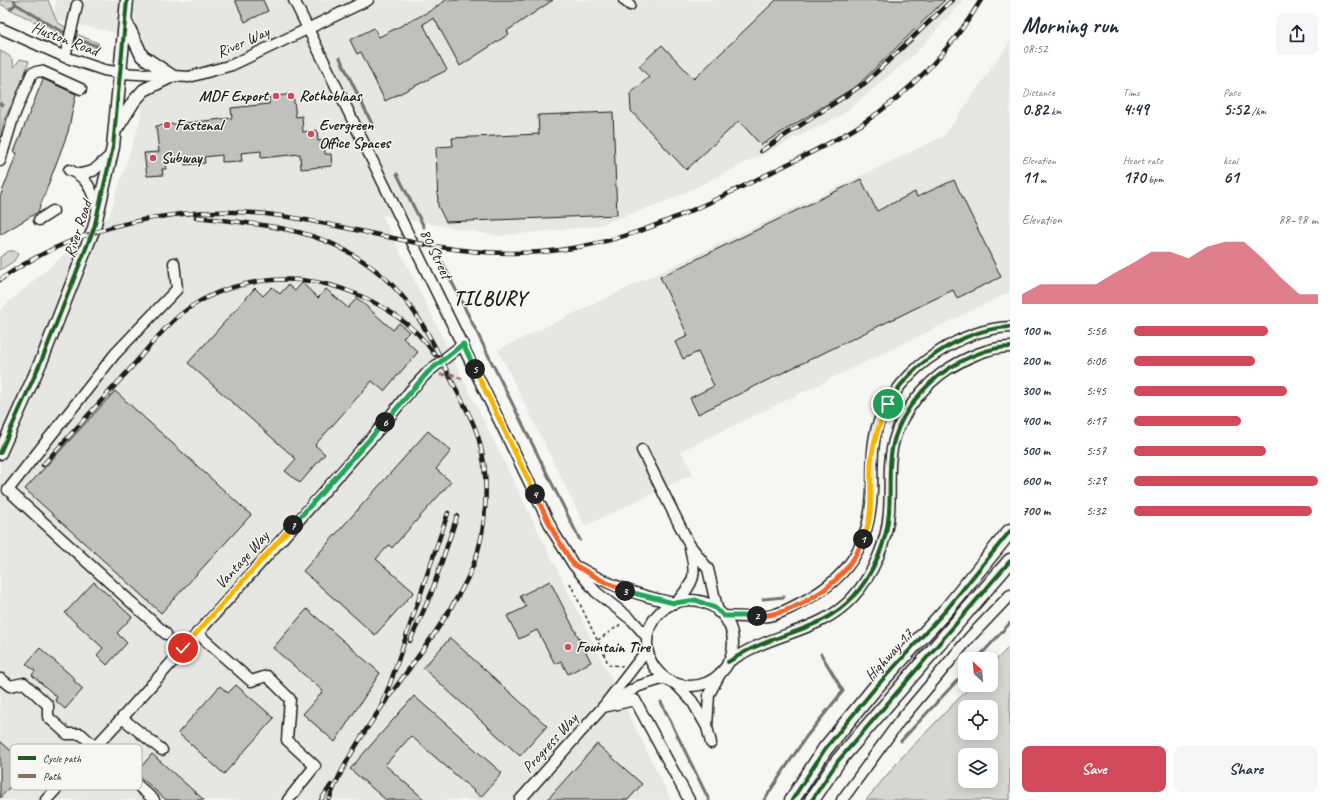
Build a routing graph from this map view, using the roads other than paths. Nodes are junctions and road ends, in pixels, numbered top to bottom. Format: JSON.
{"nodes":[{"id":1,"x":127,"y":0,"type":"edge"},
{"id":2,"x":294,"y":0,"type":"edge"},
{"id":3,"x":368,"y":0,"type":"edge"},
{"id":4,"x":77,"y":5,"type":"dead end"},
{"id":5,"x":126,"y":21,"type":"junction"},
{"id":6,"x":0,"y":28,"type":"edge"},
{"id":7,"x":308,"y":29,"type":"junction"},
{"id":8,"x":65,"y":57,"type":"junction"},
{"id":9,"x":121,"y":73,"type":"junction"},
{"id":10,"x":172,"y":76,"type":"junction"},
{"id":11,"x":80,"y":89,"type":"dead end"},
{"id":12,"x":115,"y":130,"type":"junction"},
{"id":13,"x":111,"y":155,"type":"junction"},
{"id":14,"x":0,"y":161,"type":"edge"},
{"id":15,"x":69,"y":170,"type":"dead end"},
{"id":16,"x":80,"y":174,"type":"junction"},
{"id":17,"x":98,"y":210,"type":"junction"},
{"id":18,"x":53,"y":211,"type":"dead end"},
{"id":19,"x":39,"y":220,"type":"dead end"},
{"id":20,"x":174,"y":263,"type":"dead end"},
{"id":21,"x":1010,"y":327,"type":"edge"},
{"id":22,"x":463,"y":344,"type":"junction"},
{"id":23,"x":1010,"y":347,"type":"edge"},
{"id":24,"x":3,"y":441,"type":"edge"},
{"id":25,"x":642,"y":450,"type":"dead end"},
{"id":26,"x":0,"y":453,"type":"edge"},
{"id":27,"x":1010,"y":522,"type":"edge"},
{"id":28,"x":1010,"y":531,"type":"edge"},
{"id":29,"x":689,"y":544,"type":"junction"},
{"id":30,"x":1010,"y":561,"type":"edge"},
{"id":31,"x":573,"y":564,"type":"junction"},
{"id":32,"x":964,"y":588,"type":"junction"},
{"id":33,"x":1010,"y":594,"type":"edge"},
{"id":34,"x":675,"y":603,"type":"junction"},
{"id":35,"x":721,"y":614,"type":"junction"},
{"id":36,"x":197,"y":633,"type":"junction"},
{"id":37,"x":166,"y":634,"type":"dead end"},
{"id":38,"x":647,"y":637,"type":"junction"},
{"id":39,"x":647,"y":650,"type":"junction"},
{"id":40,"x":728,"y":662,"type":"junction"},
{"id":41,"x":721,"y":671,"type":"junction"},
{"id":42,"x":665,"y":678,"type":"junction"},
{"id":43,"x":1,"y":679,"type":"dead end"},
{"id":44,"x":676,"y":683,"type":"junction"},
{"id":45,"x":603,"y":707,"type":"junction"},
{"id":46,"x":122,"y":718,"type":"junction"},
{"id":47,"x":707,"y":727,"type":"junction"},
{"id":48,"x":711,"y":743,"type":"dead end"},
{"id":49,"x":92,"y":744,"type":"edge"},
{"id":50,"x":98,"y":744,"type":"edge"},
{"id":51,"x":162,"y":750,"type":"dead end"},
{"id":52,"x":142,"y":789,"type":"edge"},
{"id":53,"x":55,"y":790,"type":"edge"},
{"id":54,"x":46,"y":800,"type":"edge"},
{"id":55,"x":154,"y":800,"type":"edge"},
{"id":56,"x":288,"y":800,"type":"edge"},
{"id":57,"x":520,"y":800,"type":"edge"},
{"id":58,"x":689,"y":800,"type":"edge"},
{"id":59,"x":792,"y":800,"type":"edge"},
{"id":60,"x":812,"y":800,"type":"edge"},
{"id":61,"x":842,"y":800,"type":"edge"}],
"edges":[{"from":1,"to":5,"type":"main road","name":"River Road"},
{"from":2,"to":7,"type":"street","name":"80 Street"},
{"from":3,"to":7,"type":"street","name":"River Way"},
{"from":4,"to":8,"type":"street"},
{"from":5,"to":9,"type":"main road","name":"River Road"},
{"from":5,"to":10,"type":"main road"},
{"from":6,"to":8,"type":"street","name":"Huston Road"},
{"from":7,"to":10,"type":"street","name":"River Way"},
{"from":7,"to":22,"type":"street","name":"80 Street"},
{"from":8,"to":9,"type":"street","name":"Huston Road"},
{"from":9,"to":10,"type":"street","name":"River Way"},
{"from":9,"to":12,"type":"main road","name":"River Road"},
{"from":10,"to":12,"type":"main road"},
{"from":11,"to":14,"type":"street"},
{"from":12,"to":13,"type":"main road","name":"River Road"},
{"from":13,"to":16,"type":"street"},
{"from":13,"to":17,"type":"main road","name":"River Road"},
{"from":15,"to":16,"type":"street"},
{"from":16,"to":17,"type":"street"},
{"from":17,"to":24,"type":"main road","name":"River Road"},
{"from":18,"to":19,"type":"street"},
{"from":20,"to":37,"type":"street"},
{"from":21,"to":35,"type":"street"},
{"from":22,"to":31,"type":"street","name":"80 Street"},
{"from":22,"to":36,"type":"street","name":"Vantage Way"},
{"from":23,"to":40,"type":"street"},
{"from":24,"to":26,"type":"main road","name":"River Road"},
{"from":25,"to":29,"type":"street"},
{"from":27,"to":32,"type":"highway"},
{"from":28,"to":32,"type":"highway","name":"Highway 17"},
{"from":29,"to":34,"type":"street"},
{"from":29,"to":35,"type":"street"},
{"from":30,"to":60,"type":"highway","name":"Highway 17"},
{"from":31,"to":34,"type":"street","name":"80 Street"},
{"from":31,"to":38,"type":"street","name":"80 Street"},
{"from":32,"to":59,"type":"highway","name":"Highway 17"},
{"from":33,"to":61,"type":"street"},
{"from":34,"to":35,"type":"street"},
{"from":34,"to":38,"type":"street"},
{"from":35,"to":40,"type":"street"},
{"from":36,"to":46,"type":"street","name":"Vantage Way"},
{"from":36,"to":56,"type":"street"},
{"from":38,"to":39,"type":"street"},
{"from":39,"to":42,"type":"street"},
{"from":39,"to":45,"type":"street","name":"Progress Way"},
{"from":40,"to":41,"type":"street"},
{"from":41,"to":44,"type":"street"},
{"from":41,"to":47,"type":"street"},
{"from":42,"to":44,"type":"street"},
{"from":42,"to":45,"type":"street","name":"Progress Way"},
{"from":43,"to":49,"type":"street"},
{"from":44,"to":47,"type":"street"},
{"from":45,"to":57,"type":"street","name":"Progress Way"},
{"from":45,"to":58,"type":"street"},
{"from":46,"to":50,"type":"street","name":"Vantage Way"},
{"from":46,"to":51,"type":"street"},
{"from":47,"to":48,"type":"street"},
{"from":52,"to":55,"type":"street"},
{"from":53,"to":54,"type":"street","name":"Vantage Way"}]}
